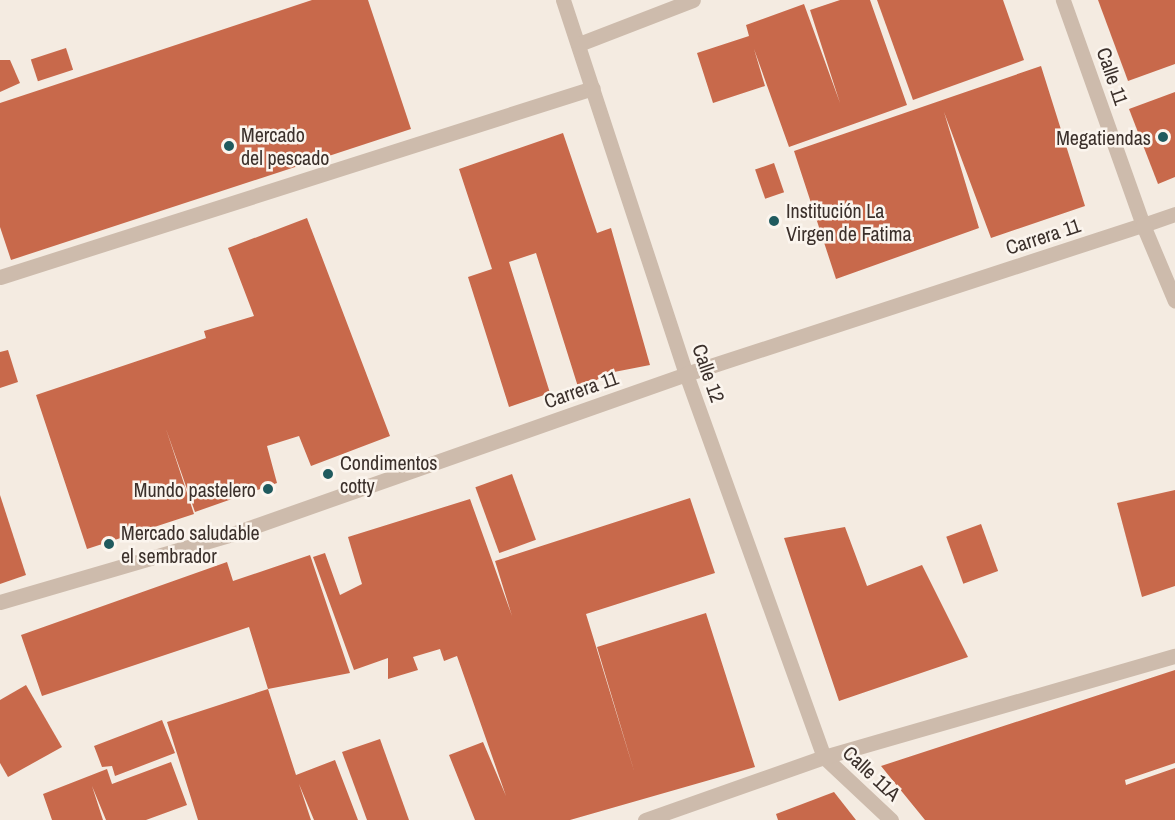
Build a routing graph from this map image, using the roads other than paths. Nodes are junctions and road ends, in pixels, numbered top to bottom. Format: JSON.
{"nodes":[{"id":1,"x":563,"y":0,"type":"edge"},
{"id":2,"x":693,"y":0,"type":"edge"},
{"id":3,"x":1063,"y":0,"type":"edge"},
{"id":4,"x":579,"y":44,"type":"junction"},
{"id":5,"x":593,"y":88,"type":"junction"},
{"id":6,"x":1175,"y":214,"type":"edge"},
{"id":7,"x":1143,"y":225,"type":"junction"},
{"id":8,"x":0,"y":277,"type":"edge"},
{"id":9,"x":1175,"y":301,"type":"edge"},
{"id":10,"x":686,"y":374,"type":"junction"},
{"id":11,"x":0,"y":602,"type":"edge"},
{"id":12,"x":1175,"y":656,"type":"edge"},
{"id":13,"x":824,"y":757,"type":"junction"},
{"id":14,"x":645,"y":820,"type":"edge"},
{"id":15,"x":891,"y":820,"type":"edge"}],
"edges":[{"from":1,"to":4,"type":"street","name":"Calle 12"},
{"from":2,"to":4,"type":"street"},
{"from":3,"to":7,"type":"street","name":"Calle 11"},
{"from":4,"to":5,"type":"street","name":"Calle 12"},
{"from":5,"to":8,"type":"street"},
{"from":5,"to":10,"type":"street","name":"Calle 12"},
{"from":6,"to":7,"type":"street","name":"Carrera 11"},
{"from":7,"to":9,"type":"street","name":"Calle 11"},
{"from":7,"to":10,"type":"street","name":"Carrera 11"},
{"from":10,"to":11,"type":"street","name":"Carrera 11"},
{"from":10,"to":13,"type":"street","name":"Calle 12"},
{"from":12,"to":13,"type":"street"},
{"from":13,"to":14,"type":"street"},
{"from":13,"to":15,"type":"street","name":"Calle 11A"}]}
